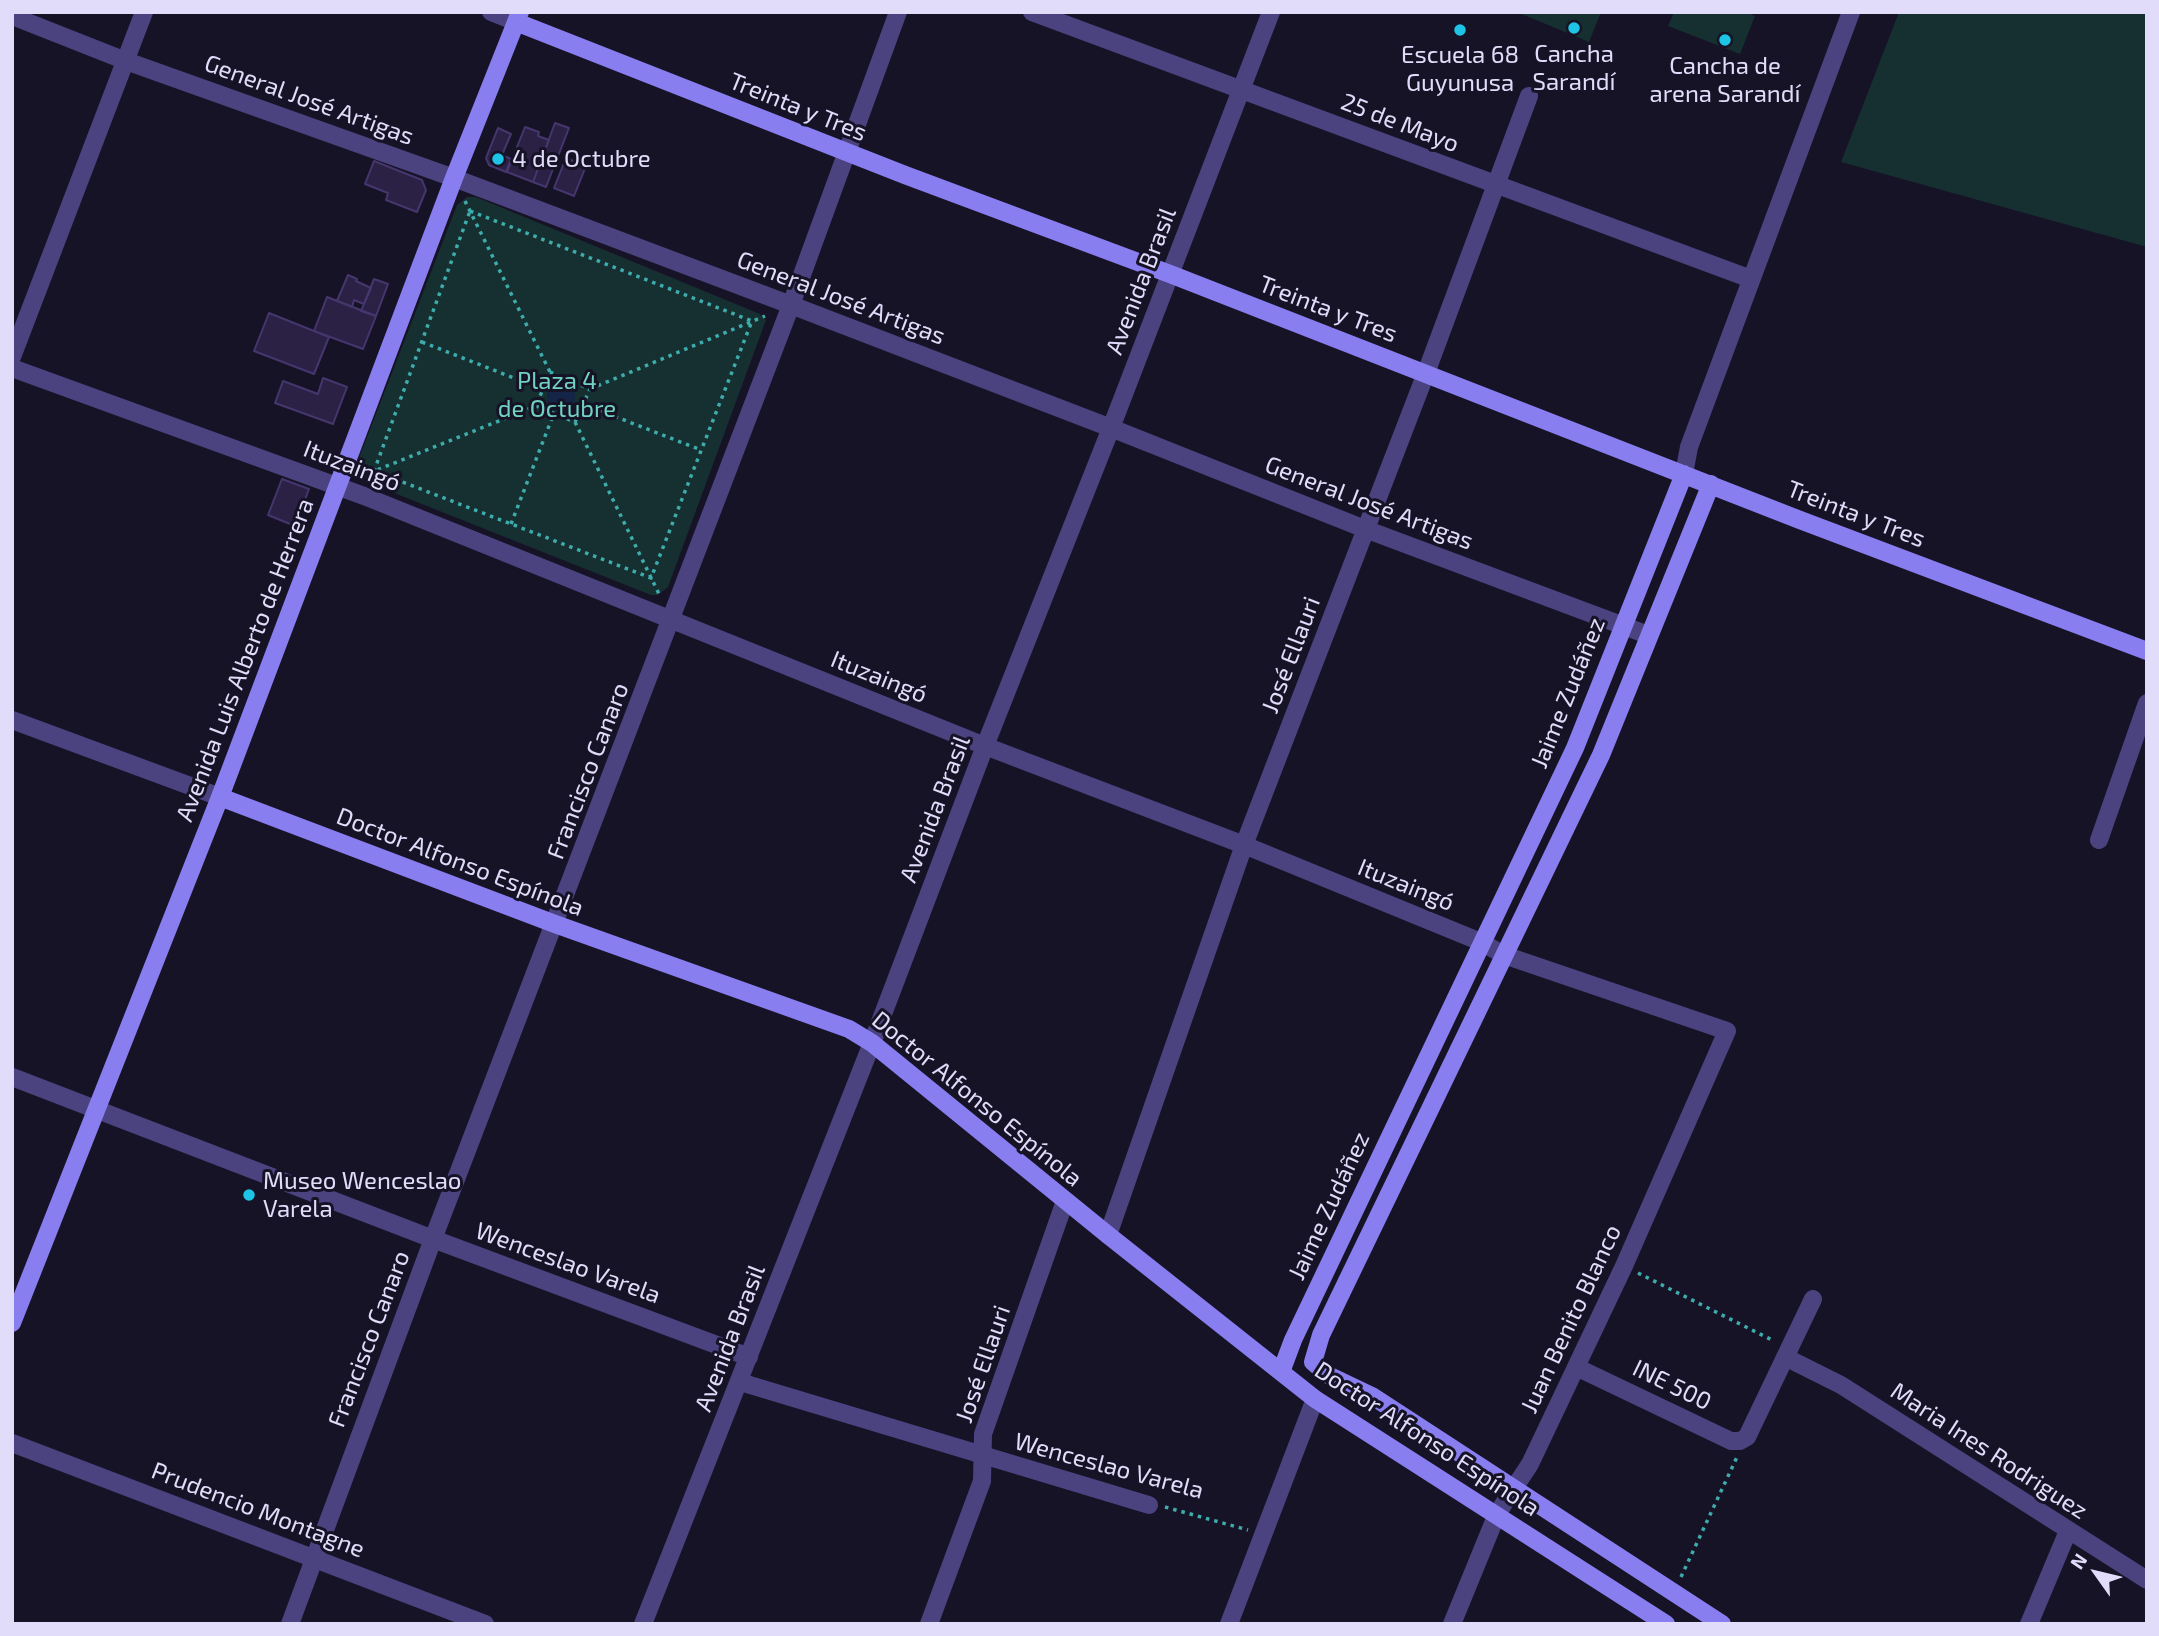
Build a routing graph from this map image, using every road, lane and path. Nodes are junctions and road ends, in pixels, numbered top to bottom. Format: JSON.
{"nodes":[{"id":1,"x":144,"y":12,"type":"edge"},
{"id":2,"x":491,"y":12,"type":"edge"},
{"id":3,"x":898,"y":12,"type":"edge"},
{"id":4,"x":1032,"y":12,"type":"edge"},
{"id":5,"x":1271,"y":12,"type":"edge"},
{"id":6,"x":1851,"y":12,"type":"edge"},
{"id":7,"x":12,"y":16,"type":"edge"},
{"id":8,"x":518,"y":17,"type":"edge"},
{"id":9,"x":126,"y":61,"type":"junction"},
{"id":10,"x":1241,"y":89,"type":"junction"},
{"id":11,"x":1529,"y":96,"type":"dead end"},
{"id":12,"x":847,"y":153,"type":"junction"},
{"id":13,"x":454,"y":178,"type":"junction"},
{"id":14,"x":1496,"y":186,"type":"junction"},
{"id":15,"x":470,"y":211,"type":"junction"},
{"id":16,"x":1170,"y":274,"type":"junction"},
{"id":17,"x":1751,"y":279,"type":"junction"},
{"id":18,"x":791,"y":305,"type":"junction"},
{"id":19,"x":752,"y":321,"type":"junction"},
{"id":20,"x":422,"y":342,"type":"junction"},
{"id":21,"x":12,"y":357,"type":"edge"},
{"id":22,"x":12,"y":368,"type":"edge"},
{"id":23,"x":550,"y":372,"type":"junction"},
{"id":24,"x":1426,"y":373,"type":"junction"},
{"id":25,"x":590,"y":388,"type":"junction"},
{"id":26,"x":542,"y":389,"type":"junction"},
{"id":27,"x":583,"y":404,"type":"junction"},
{"id":28,"x":536,"y":406,"type":"junction"},
{"id":29,"x":554,"y":414,"type":"junction"},
{"id":30,"x":575,"y":422,"type":"junction"},
{"id":31,"x":1111,"y":428,"type":"junction"},
{"id":32,"x":701,"y":450,"type":"junction"},
{"id":33,"x":374,"y":471,"type":"junction"},
{"id":34,"x":1684,"y":474,"type":"junction"},
{"id":35,"x":1711,"y":484,"type":"junction"},
{"id":36,"x":338,"y":485,"type":"junction"},
{"id":37,"x":512,"y":524,"type":"junction"},
{"id":38,"x":1365,"y":529,"type":"junction"},
{"id":39,"x":651,"y":578,"type":"junction"},
{"id":40,"x":671,"y":620,"type":"junction"},
{"id":41,"x":1622,"y":625,"type":"junction"},
{"id":42,"x":1648,"y":635,"type":"junction"},
{"id":43,"x":2147,"y":651,"type":"edge"},
{"id":44,"x":2147,"y":703,"type":"edge"},
{"id":45,"x":12,"y":720,"type":"edge"},
{"id":46,"x":985,"y":746,"type":"junction"},
{"id":47,"x":220,"y":797,"type":"junction"},
{"id":48,"x":2099,"y":840,"type":"dead end"},
{"id":49,"x":1244,"y":845,"type":"junction"},
{"id":50,"x":555,"y":924,"type":"junction"},
{"id":51,"x":1481,"y":942,"type":"junction"},
{"id":52,"x":1504,"y":954,"type":"junction"},
{"id":53,"x":1727,"y":1031,"type":"joint"},
{"id":54,"x":872,"y":1044,"type":"junction"},
{"id":55,"x":12,"y":1077,"type":"edge"},
{"id":56,"x":95,"y":1110,"type":"junction"},
{"id":57,"x":1065,"y":1201,"type":"junction"},
{"id":58,"x":1108,"y":1235,"type":"junction"},
{"id":59,"x":433,"y":1239,"type":"junction"},
{"id":60,"x":1624,"y":1266,"type":"junction"},
{"id":61,"x":1813,"y":1299,"type":"dead end"},
{"id":62,"x":12,"y":1323,"type":"edge"},
{"id":63,"x":1787,"y":1353,"type":"junction"},
{"id":64,"x":749,"y":1357,"type":"junction"},
{"id":65,"x":1313,"y":1363,"type":"junction"},
{"id":66,"x":1576,"y":1367,"type":"junction"},
{"id":67,"x":1281,"y":1372,"type":"junction"},
{"id":68,"x":1328,"y":1375,"type":"junction"},
{"id":69,"x":740,"y":1382,"type":"junction"},
{"id":70,"x":1315,"y":1399,"type":"junction"},
{"id":71,"x":1747,"y":1437,"type":"junction"},
{"id":72,"x":12,"y":1443,"type":"edge"},
{"id":73,"x":983,"y":1456,"type":"junction"},
{"id":74,"x":1515,"y":1488,"type":"junction"},
{"id":75,"x":1149,"y":1505,"type":"joint"},
{"id":76,"x":1497,"y":1514,"type":"junction"},
{"id":77,"x":2068,"y":1531,"type":"junction"},
{"id":78,"x":1264,"y":1534,"type":"junction"},
{"id":79,"x":314,"y":1557,"type":"junction"},
{"id":80,"x":2147,"y":1580,"type":"edge"},
{"id":81,"x":1674,"y":1592,"type":"junction"},
{"id":82,"x":290,"y":1624,"type":"edge"},
{"id":83,"x":485,"y":1624,"type":"edge"},
{"id":84,"x":643,"y":1624,"type":"edge"},
{"id":85,"x":929,"y":1624,"type":"edge"},
{"id":86,"x":1230,"y":1624,"type":"edge"},
{"id":87,"x":1452,"y":1624,"type":"edge"},
{"id":88,"x":1665,"y":1624,"type":"edge"},
{"id":89,"x":1722,"y":1624,"type":"edge"},
{"id":90,"x":2029,"y":1624,"type":"edge"}],
"edges":[{"from":1,"to":9,"type":"street"},
{"from":2,"to":8,"type":"street","name":"Treinta y Tres"},
{"from":3,"to":12,"type":"street","name":"Francisco Canaro"},
{"from":4,"to":10,"type":"street","name":"25 de Mayo"},
{"from":5,"to":10,"type":"street","name":"Avenida Brasil"},
{"from":6,"to":17,"type":"street","name":"Jaime Zudáñez"},
{"from":7,"to":9,"type":"street","name":"General José Artigas"},
{"from":8,"to":12,"type":"street","name":"Treinta y Tres"},
{"from":8,"to":13,"type":"street","name":"Avenida Luis Alberto de Herrera"},
{"from":9,"to":13,"type":"street","name":"General José Artigas"},
{"from":9,"to":21,"type":"street"},
{"from":10,"to":14,"type":"street","name":"25 de Mayo"},
{"from":10,"to":16,"type":"street","name":"Avenida Brasil"},
{"from":11,"to":14,"type":"street","name":"José Ellauri"},
{"from":12,"to":16,"type":"street","name":"Treinta y Tres"},
{"from":12,"to":18,"type":"street","name":"Francisco Canaro"},
{"from":13,"to":15,"type":"path"},
{"from":13,"to":18,"type":"street","name":"General José Artigas"},
{"from":13,"to":36,"type":"street","name":"Avenida Luis Alberto de Herrera"},
{"from":14,"to":17,"type":"street","name":"25 de Mayo"},
{"from":14,"to":24,"type":"street","name":"José Ellauri"},
{"from":15,"to":19,"type":"path"},
{"from":15,"to":20,"type":"path"},
{"from":15,"to":23,"type":"path"},
{"from":16,"to":24,"type":"street","name":"Treinta y Tres"},
{"from":16,"to":31,"type":"street","name":"Avenida Brasil"},
{"from":17,"to":34,"type":"street","name":"Jaime Zudáñez"},
{"from":18,"to":19,"type":"path"},
{"from":18,"to":31,"type":"street","name":"General José Artigas"},
{"from":18,"to":40,"type":"street","name":"Francisco Canaro"},
{"from":19,"to":25,"type":"path"},
{"from":19,"to":32,"type":"path"},
{"from":20,"to":26,"type":"path"},
{"from":20,"to":33,"type":"path"},
{"from":22,"to":36,"type":"street","name":"Ituzaingó"},
{"from":23,"to":25,"type":"path"},
{"from":23,"to":26,"type":"path"},
{"from":24,"to":34,"type":"street","name":"Treinta y Tres"},
{"from":24,"to":38,"type":"street","name":"José Ellauri"},
{"from":25,"to":27,"type":"path"},
{"from":26,"to":28,"type":"path"},
{"from":27,"to":30,"type":"path"},
{"from":27,"to":32,"type":"path"},
{"from":28,"to":29,"type":"path"},
{"from":28,"to":33,"type":"path"},
{"from":29,"to":30,"type":"path"},
{"from":29,"to":37,"type":"path"},
{"from":30,"to":39,"type":"path"},
{"from":31,"to":38,"type":"street","name":"General José Artigas"},
{"from":31,"to":46,"type":"street","name":"Avenida Brasil"},
{"from":32,"to":39,"type":"path"},
{"from":33,"to":36,"type":"path"},
{"from":33,"to":37,"type":"path"},
{"from":34,"to":35,"type":"street","name":"Treinta y Tres"},
{"from":34,"to":41,"type":"street","name":"Jaime Zudáñez"},
{"from":35,"to":42,"type":"street","name":"Jaime Zudáñez"},
{"from":35,"to":43,"type":"street","name":"Treinta y Tres"},
{"from":36,"to":40,"type":"street","name":"Ituzaingó"},
{"from":36,"to":47,"type":"street","name":"Avenida Luis Alberto de Herrera"},
{"from":37,"to":39,"type":"path"},
{"from":38,"to":41,"type":"street","name":"General José Artigas"},
{"from":38,"to":49,"type":"street","name":"José Ellauri"},
{"from":39,"to":40,"type":"path"},
{"from":40,"to":46,"type":"street","name":"Ituzaingó"},
{"from":40,"to":50,"type":"street","name":"Francisco Canaro"},
{"from":41,"to":42,"type":"street","name":"General José Artigas"},
{"from":41,"to":51,"type":"street","name":"Jaime Zudáñez"},
{"from":42,"to":52,"type":"street","name":"Jaime Zudáñez"},
{"from":44,"to":48,"type":"street"},
{"from":45,"to":47,"type":"street","name":"Doctor Alfonso Espínola"},
{"from":46,"to":49,"type":"street","name":"Ituzaingó"},
{"from":46,"to":54,"type":"street","name":"Avenida Brasil"},
{"from":47,"to":50,"type":"street","name":"Doctor Alfonso Espínola"},
{"from":47,"to":56,"type":"street","name":"Avenida Luis Alberto de Herrera"},
{"from":49,"to":51,"type":"street","name":"Ituzaingó"},
{"from":49,"to":58,"type":"street","name":"José Ellauri"},
{"from":50,"to":54,"type":"street","name":"Doctor Alfonso Espínola"},
{"from":50,"to":59,"type":"street","name":"Francisco Canaro"},
{"from":51,"to":52,"type":"street","name":"Ituzaingó"},
{"from":51,"to":67,"type":"street","name":"Jaime Zudáñez"},
{"from":52,"to":53,"type":"street","name":"Ituzaingó"},
{"from":52,"to":65,"type":"street","name":"Jaime Zudáñez"},
{"from":53,"to":60,"type":"street","name":"Juan Benito Blanco"},
{"from":54,"to":57,"type":"street","name":"Doctor Alfonso Espínola"},
{"from":54,"to":64,"type":"street","name":"Avenida Brasil"},
{"from":55,"to":56,"type":"street","name":"Wenceslao Varela"},
{"from":56,"to":59,"type":"street","name":"Wenceslao Varela"},
{"from":56,"to":62,"type":"street","name":"Avenida Luis Alberto de Herrera"},
{"from":57,"to":58,"type":"street","name":"Doctor Alfonso Espínola"},
{"from":57,"to":73,"type":"street","name":"José Ellauri"},
{"from":58,"to":67,"type":"street","name":"Doctor Alfonso Espínola"},
{"from":59,"to":64,"type":"street","name":"Wenceslao Varela"},
{"from":59,"to":79,"type":"street","name":"Francisco Canaro"},
{"from":60,"to":63,"type":"path"},
{"from":60,"to":66,"type":"street","name":"Juan Benito Blanco"},
{"from":61,"to":63,"type":"street"},
{"from":63,"to":71,"type":"street"},
{"from":63,"to":77,"type":"street","name":"Maria Ines Rodriguez"},
{"from":64,"to":69,"type":"street","name":"Avenida Brasil"},
{"from":65,"to":67,"type":"street"},
{"from":65,"to":68,"type":"street"},
{"from":66,"to":71,"type":"street","name":"INE 500"},
{"from":66,"to":74,"type":"street","name":"Juan Benito Blanco"},
{"from":67,"to":70,"type":"street","name":"Doctor Alfonso Espínola"},
{"from":68,"to":70,"type":"street"},
{"from":68,"to":74,"type":"street","name":"Doctor Alfonso Espínola"},
{"from":69,"to":73,"type":"street","name":"Wenceslao Varela"},
{"from":69,"to":84,"type":"street","name":"Avenida Brasil"},
{"from":70,"to":76,"type":"street","name":"Doctor Alfonso Espínola"},
{"from":70,"to":78,"type":"street"},
{"from":71,"to":81,"type":"path"},
{"from":72,"to":79,"type":"street","name":"Prudencio Montagne"},
{"from":73,"to":75,"type":"street","name":"Wenceslao Varela"},
{"from":73,"to":85,"type":"street","name":"José Ellauri"},
{"from":74,"to":76,"type":"street","name":"Juan Benito Blanco"},
{"from":74,"to":81,"type":"street","name":"Doctor Alfonso Espínola"},
{"from":75,"to":78,"type":"path","name":"Wenceslao Varela"},
{"from":76,"to":87,"type":"street","name":"Juan Benito Blanco"},
{"from":76,"to":88,"type":"street","name":"Doctor Alfonso Espínola"},
{"from":77,"to":80,"type":"street","name":"Maria Ines Rodriguez"},
{"from":77,"to":90,"type":"street"},
{"from":78,"to":86,"type":"street"},
{"from":79,"to":82,"type":"street","name":"Francisco Canaro"},
{"from":79,"to":83,"type":"street","name":"Prudencio Montagne"},
{"from":81,"to":89,"type":"street","name":"Doctor Alfonso Espínola"}]}
